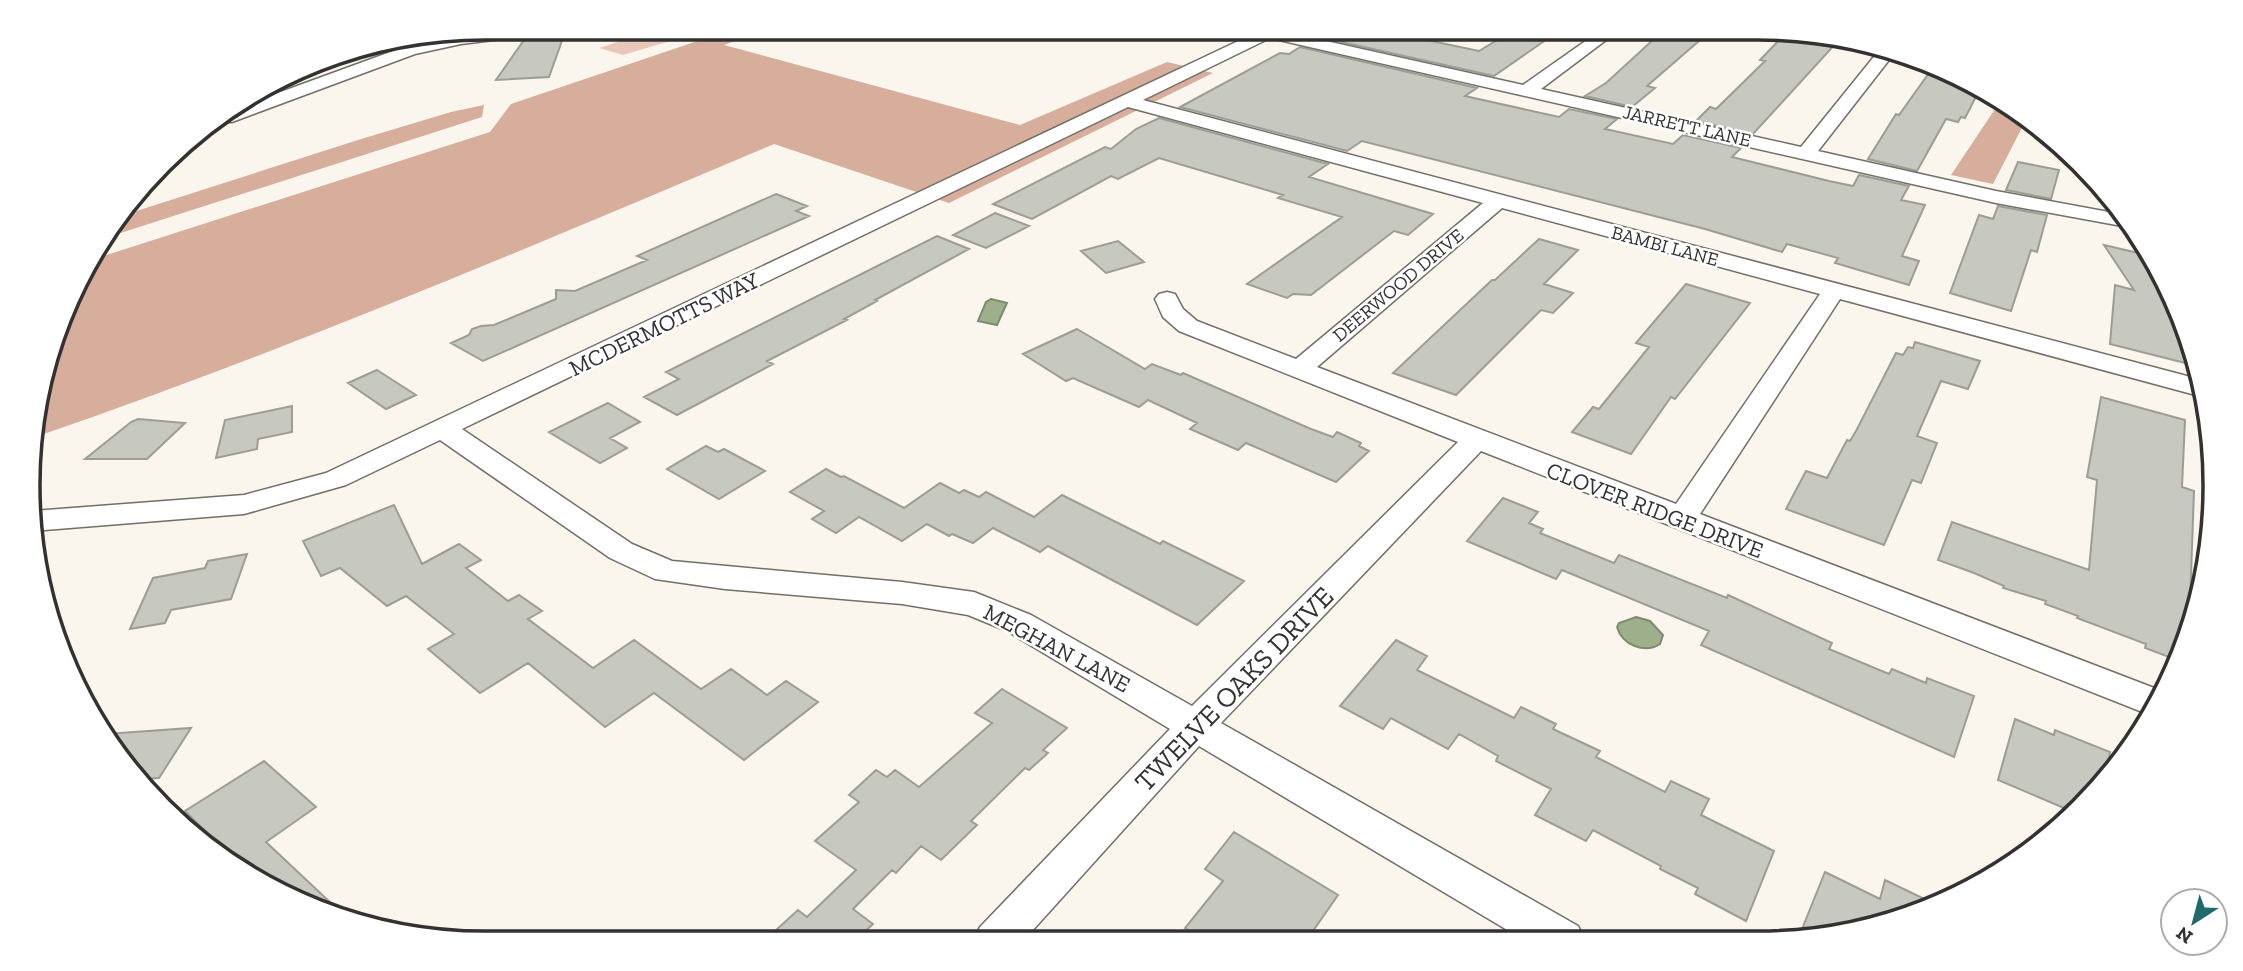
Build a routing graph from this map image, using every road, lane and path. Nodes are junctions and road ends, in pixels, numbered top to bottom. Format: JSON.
{"nodes":[{"id":1,"x":1240,"y":40,"type":"edge"},
{"id":2,"x":1298,"y":40,"type":"edge"},
{"id":3,"x":1597,"y":40,"type":"edge"},
{"id":4,"x":448,"y":42,"type":"edge"},
{"id":5,"x":1882,"y":58,"type":"edge"},
{"id":6,"x":1528,"y":90,"type":"junction"},
{"id":7,"x":1127,"y":101,"type":"junction"},
{"id":8,"x":246,"y":110,"type":"edge"},
{"id":9,"x":1806,"y":153,"type":"junction"},
{"id":10,"x":1498,"y":201,"type":"junction"},
{"id":11,"x":2115,"y":219,"type":"edge"},
{"id":12,"x":1833,"y":292,"type":"junction"},
{"id":13,"x":1167,"y":299,"type":"dead end"},
{"id":14,"x":1298,"y":370,"type":"junction"},
{"id":15,"x":2191,"y":385,"type":"edge"},
{"id":16,"x":443,"y":429,"type":"junction"},
{"id":17,"x":1476,"y":440,"type":"junction"},
{"id":18,"x":42,"y":520,"type":"edge"},
{"id":19,"x":1681,"y":520,"type":"junction"},
{"id":20,"x":2147,"y":700,"type":"edge"},
{"id":21,"x":1196,"y":725,"type":"junction"},
{"id":22,"x":1005,"y":931,"type":"edge"},
{"id":23,"x":1548,"y":931,"type":"edge"}],
"edges":[{"from":1,"to":7,"type":"street","name":"MCDERMOTTS WAY"},
{"from":2,"to":6,"type":"street","name":"JARRETT LANE"},
{"from":3,"to":6,"type":"street"},
{"from":4,"to":8,"type":"street"},
{"from":5,"to":9,"type":"street"},
{"from":6,"to":9,"type":"street","name":"JARRETT LANE"},
{"from":7,"to":10,"type":"street","name":"BAMBI LANE"},
{"from":7,"to":16,"type":"street","name":"MCDERMOTTS WAY"},
{"from":9,"to":11,"type":"street","name":"JARRETT LANE"},
{"from":10,"to":12,"type":"street","name":"BAMBI LANE"},
{"from":10,"to":14,"type":"street","name":"DEERWOOD DRIVE"},
{"from":12,"to":15,"type":"street","name":"BAMBI LANE"},
{"from":12,"to":19,"type":"street"},
{"from":13,"to":14,"type":"street","name":"CLOVER RIDGE DRIVE"},
{"from":14,"to":17,"type":"street","name":"CLOVER RIDGE DRIVE"},
{"from":16,"to":18,"type":"street","name":"MCDERMOTTS WAY"},
{"from":16,"to":21,"type":"street","name":"MEGHAN LANE"},
{"from":17,"to":19,"type":"street","name":"CLOVER RIDGE DRIVE"},
{"from":17,"to":21,"type":"street","name":"TWELVE OAKS DRIVE"},
{"from":19,"to":20,"type":"street","name":"CLOVER RIDGE DRIVE"},
{"from":21,"to":22,"type":"street","name":"TWELVE OAKS DRIVE"},
{"from":21,"to":23,"type":"street","name":"MEGHAN LANE"}]}
